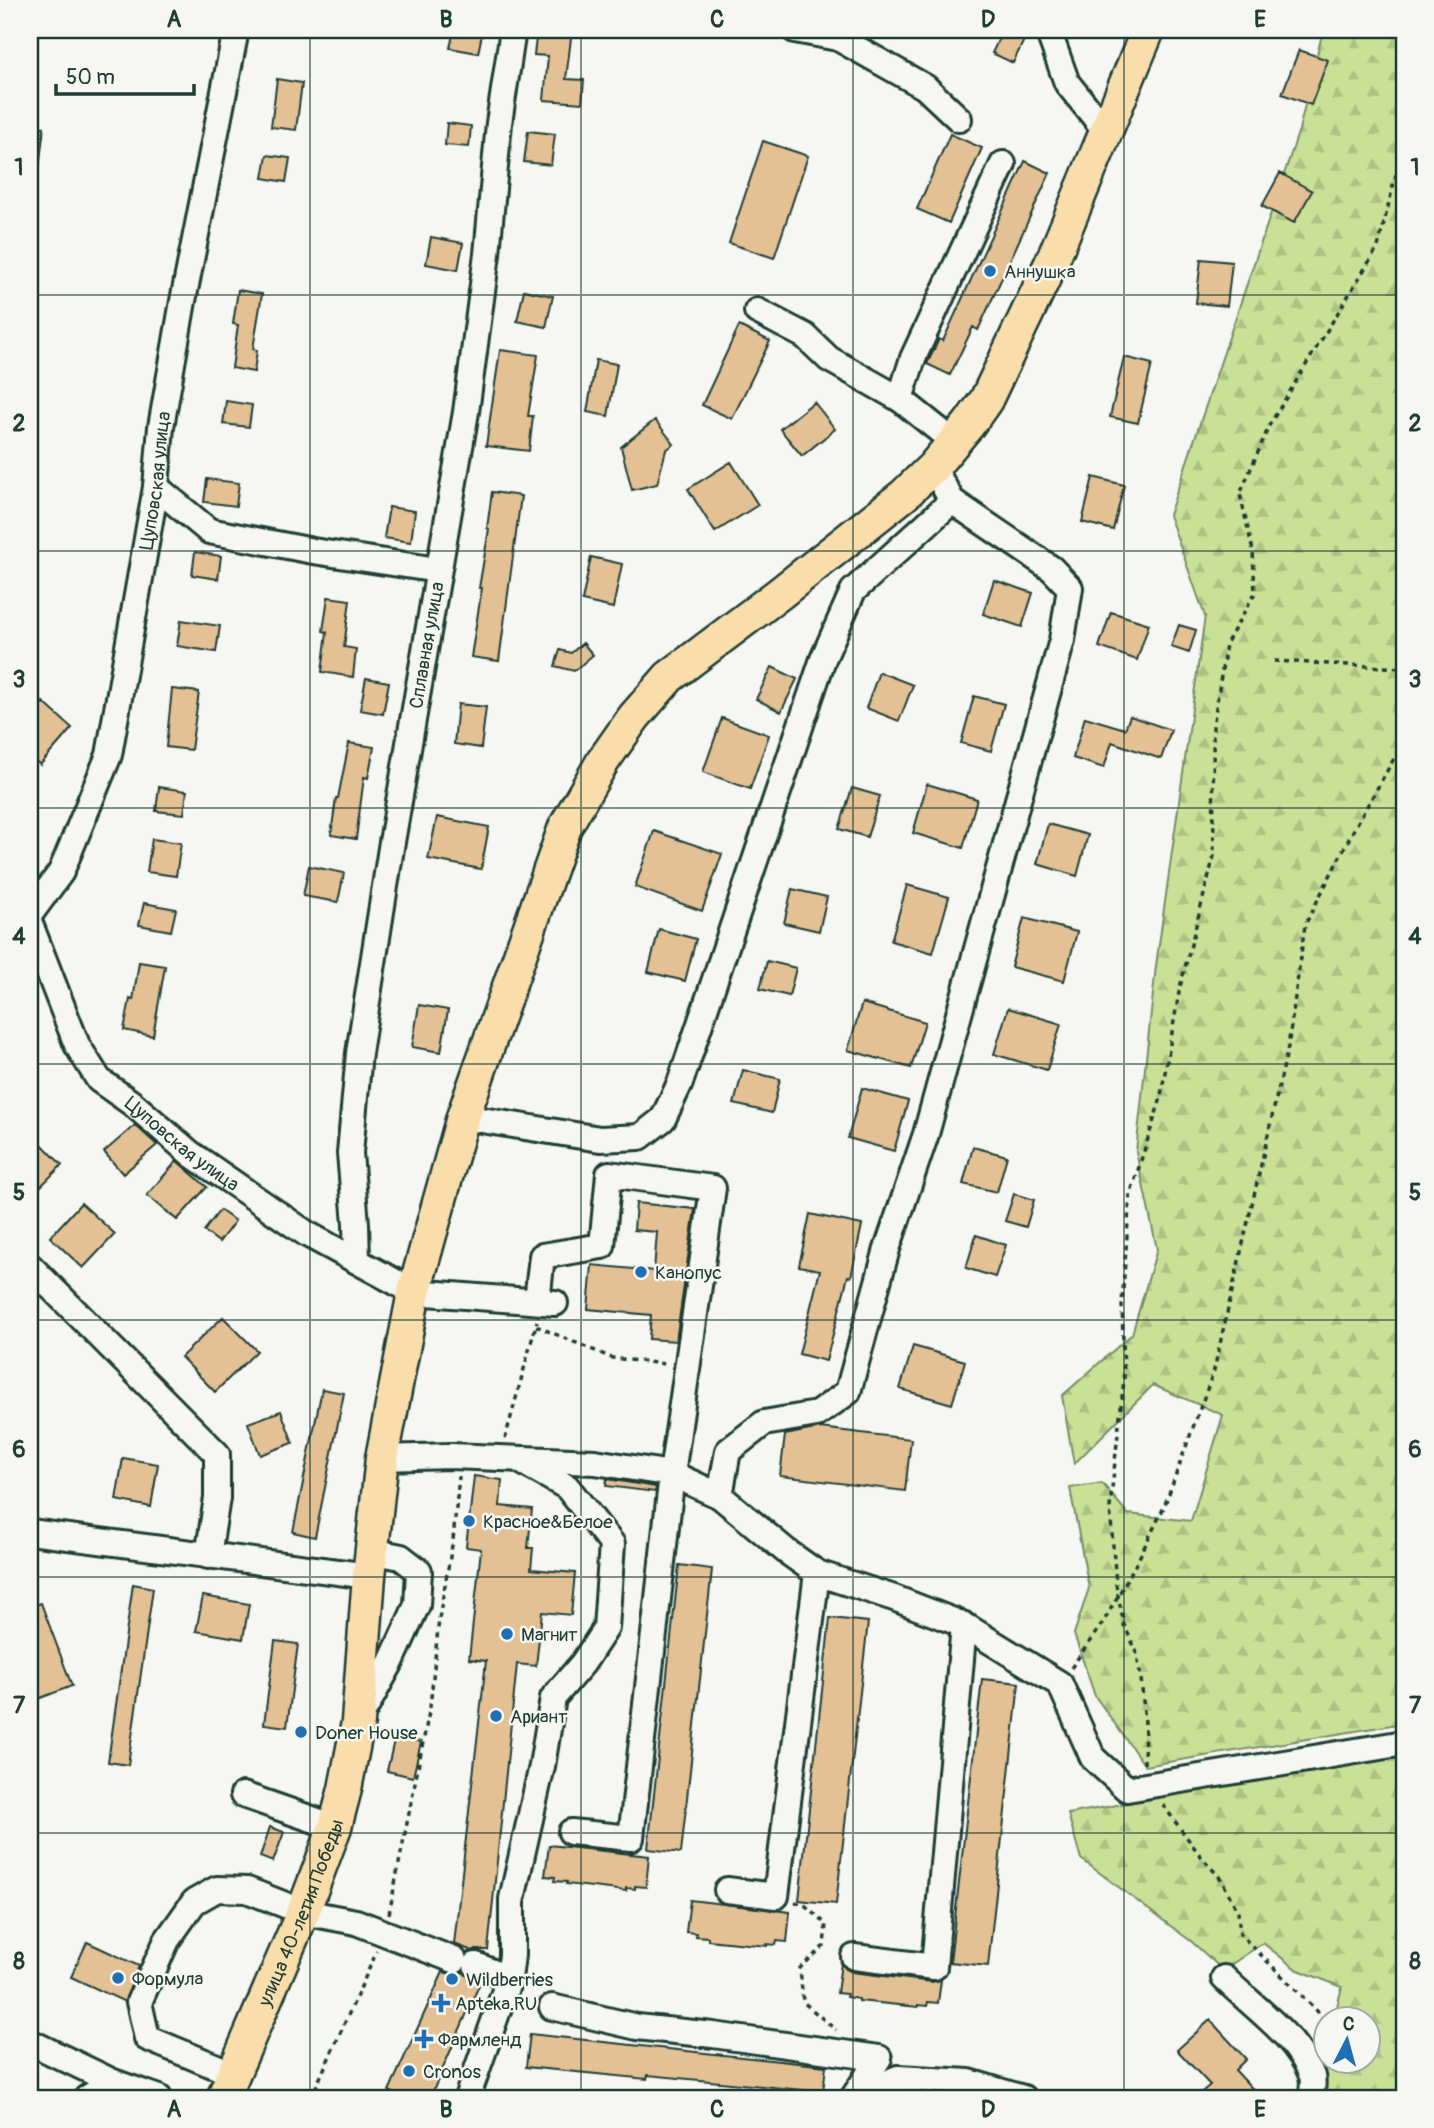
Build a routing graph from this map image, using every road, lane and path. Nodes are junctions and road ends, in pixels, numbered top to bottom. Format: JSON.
{"nodes":[{"id":1,"x":236,"y":30,"type":"edge"},
{"id":2,"x":513,"y":30,"type":"edge"},
{"id":3,"x":795,"y":30,"type":"edge"},
{"id":4,"x":1048,"y":30,"type":"edge"},
{"id":5,"x":1148,"y":30,"type":"edge"},
{"id":6,"x":959,"y":119,"type":"dead end"},
{"id":7,"x":1106,"y":131,"type":"junction"},
{"id":8,"x":1404,"y":142,"type":"edge"},
{"id":9,"x":1003,"y":164,"type":"dead end"},
{"id":10,"x":757,"y":311,"type":"dead end"},
{"id":11,"x":900,"y":399,"type":"junction"},
{"id":12,"x":955,"y":443,"type":"junction"},
{"id":13,"x":933,"y":467,"type":"junction"},
{"id":14,"x":156,"y":487,"type":"junction"},
{"id":15,"x":952,"y":501,"type":"junction"},
{"id":16,"x":438,"y":570,"type":"junction"},
{"id":17,"x":1274,"y":661,"type":"dead end"},
{"id":18,"x":1404,"y":668,"type":"edge"},
{"id":19,"x":1404,"y":741,"type":"edge"},
{"id":20,"x":30,"y":914,"type":"edge"},
{"id":21,"x":30,"y":924,"type":"edge"},
{"id":22,"x":463,"y":1117,"type":"junction"},
{"id":23,"x":357,"y":1261,"type":"junction"},
{"id":24,"x":30,"y":1266,"type":"edge"},
{"id":25,"x":414,"y":1292,"type":"junction"},
{"id":26,"x":546,"y":1302,"type":"junction"},
{"id":27,"x":536,"y":1326,"type":"junction"},
{"id":28,"x":665,"y":1364,"type":"dead end"},
{"id":29,"x":461,"y":1457,"type":"junction"},
{"id":30,"x":382,"y":1458,"type":"junction"},
{"id":31,"x":508,"y":1458,"type":"junction"},
{"id":32,"x":672,"y":1474,"type":"junction"},
{"id":33,"x":720,"y":1496,"type":"junction"},
{"id":34,"x":30,"y":1532,"type":"edge"},
{"id":35,"x":208,"y":1556,"type":"junction"},
{"id":36,"x":371,"y":1564,"type":"junction"},
{"id":37,"x":817,"y":1573,"type":"junction"},
{"id":38,"x":1119,"y":1594,"type":"junction"},
{"id":39,"x":964,"y":1625,"type":"junction"},
{"id":40,"x":1060,"y":1684,"type":"junction"},
{"id":41,"x":358,"y":1721,"type":"junction"},
{"id":42,"x":1404,"y":1742,"type":"edge"},
{"id":43,"x":1150,"y":1785,"type":"junction"},
{"id":44,"x":243,"y":1795,"type":"dead end"},
{"id":45,"x":335,"y":1827,"type":"junction"},
{"id":46,"x":571,"y":1832,"type":"dead end"},
{"id":47,"x":727,"y":1890,"type":"dead end"},
{"id":48,"x":776,"y":1896,"type":"junction"},
{"id":49,"x":303,"y":1912,"type":"junction"},
{"id":50,"x":386,"y":1932,"type":"junction"},
{"id":51,"x":854,"y":1957,"type":"dead end"},
{"id":52,"x":1224,"y":1978,"type":"dead end"},
{"id":53,"x":509,"y":1979,"type":"junction"},
{"id":54,"x":1312,"y":2006,"type":"edge"},
{"id":55,"x":552,"y":2007,"type":"dead end"},
{"id":56,"x":843,"y":2035,"type":"dead end"},
{"id":57,"x":30,"y":2042,"type":"edge"},
{"id":58,"x":113,"y":2082,"type":"junction"},
{"id":59,"x":228,"y":2086,"type":"edge"},
{"id":60,"x":87,"y":2098,"type":"edge"},
{"id":61,"x":159,"y":2098,"type":"edge"},
{"id":62,"x":311,"y":2098,"type":"edge"},
{"id":63,"x":467,"y":2098,"type":"edge"},
{"id":64,"x":854,"y":2098,"type":"edge"},
{"id":65,"x":1023,"y":2098,"type":"edge"},
{"id":66,"x":1311,"y":2098,"type":"edge"}],
"edges":[{"from":1,"to":14,"type":"street","name":"Цуповская улица"},
{"from":2,"to":16,"type":"street","name":"Сплавная улица"},
{"from":3,"to":6,"type":"street"},
{"from":4,"to":7,"type":"street"},
{"from":5,"to":7,"type":"main road","name":"улица 40-летия Победы"},
{"from":7,"to":12,"type":"main road","name":"улица 40-летия Победы"},
{"from":8,"to":38,"type":"path"},
{"from":9,"to":11,"type":"street"},
{"from":10,"to":11,"type":"street"},
{"from":11,"to":12,"type":"street"},
{"from":12,"to":13,"type":"main road","name":"улица 40-летия Победы"},
{"from":13,"to":15,"type":"street"},
{"from":13,"to":22,"type":"main road","name":"улица 40-летия Победы"},
{"from":14,"to":16,"type":"street"},
{"from":14,"to":20,"type":"street","name":"Цуповская улица"},
{"from":15,"to":22,"type":"street"},
{"from":15,"to":33,"type":"street"},
{"from":16,"to":23,"type":"street","name":"Сплавная улица"},
{"from":17,"to":18,"type":"path"},
{"from":19,"to":38,"type":"path"},
{"from":21,"to":23,"type":"street","name":"Цуповская улица"},
{"from":22,"to":25,"type":"main road","name":"улица 40-летия Победы"},
{"from":23,"to":25,"type":"street","name":"Цуповская улица"},
{"from":24,"to":35,"type":"street"},
{"from":25,"to":26,"type":"street"},
{"from":25,"to":30,"type":"main road","name":"улица 40-летия Победы"},
{"from":26,"to":27,"type":"path"},
{"from":26,"to":32,"type":"street"},
{"from":27,"to":28,"type":"path"},
{"from":27,"to":31,"type":"path"},
{"from":29,"to":30,"type":"street"},
{"from":29,"to":31,"type":"street"},
{"from":29,"to":50,"type":"path"},
{"from":30,"to":36,"type":"main road","name":"улица 40-летия Победы"},
{"from":31,"to":32,"type":"street"},
{"from":31,"to":53,"type":"street"},
{"from":32,"to":33,"type":"street"},
{"from":32,"to":46,"type":"street"},
{"from":33,"to":37,"type":"street"},
{"from":34,"to":35,"type":"street"},
{"from":35,"to":36,"type":"street"},
{"from":36,"to":41,"type":"main road","name":"улица 40-летия Победы"},
{"from":36,"to":41,"type":"street"},
{"from":37,"to":39,"type":"street"},
{"from":37,"to":48,"type":"street"},
{"from":38,"to":40,"type":"path"},
{"from":38,"to":43,"type":"path"},
{"from":39,"to":40,"type":"street"},
{"from":39,"to":51,"type":"street"},
{"from":40,"to":43,"type":"street"},
{"from":41,"to":45,"type":"main road","name":"улица 40-летия Победы"},
{"from":42,"to":43,"type":"street"},
{"from":43,"to":54,"type":"path"},
{"from":44,"to":45,"type":"street"},
{"from":45,"to":49,"type":"main road","name":"улица 40-летия Победы"},
{"from":47,"to":48,"type":"street"},
{"from":48,"to":56,"type":"path"},
{"from":49,"to":50,"type":"street"},
{"from":49,"to":59,"type":"main road","name":"улица 40-летия Победы"},
{"from":49,"to":59,"type":"street"},
{"from":50,"to":53,"type":"street"},
{"from":50,"to":62,"type":"path"},
{"from":52,"to":66,"type":"street"},
{"from":53,"to":63,"type":"street"},
{"from":55,"to":64,"type":"street"},
{"from":57,"to":58,"type":"street"},
{"from":58,"to":60,"type":"street"},
{"from":58,"to":61,"type":"street"},
{"from":64,"to":65,"type":"street"}]}
